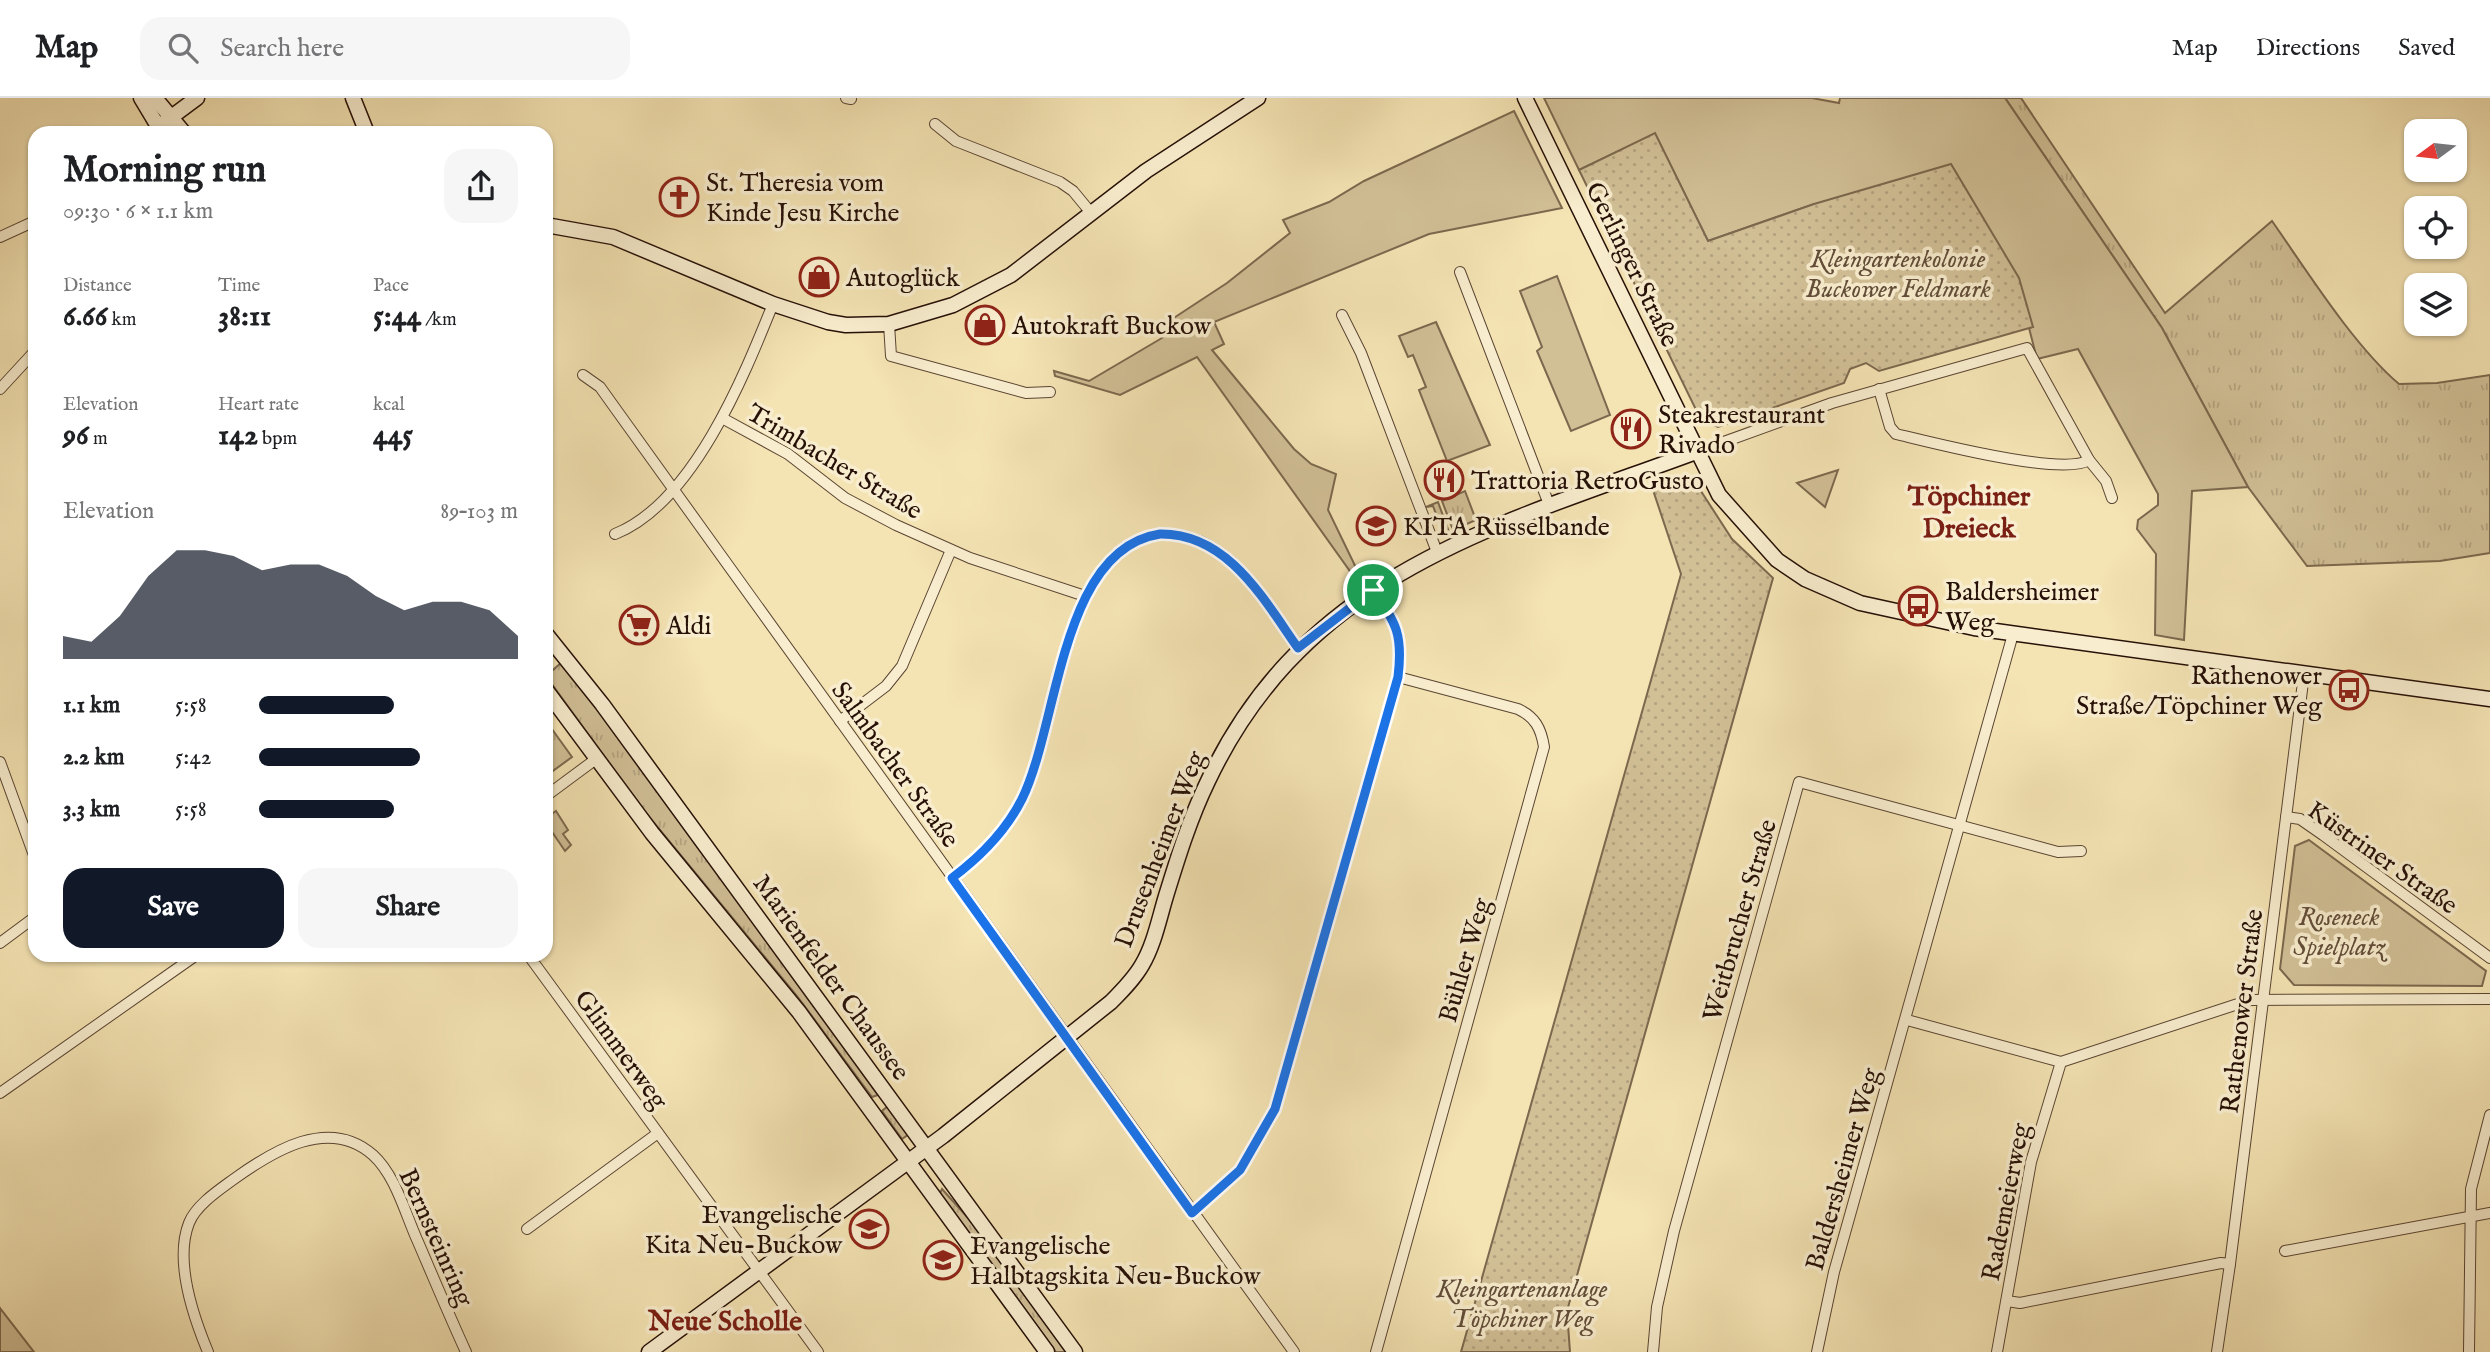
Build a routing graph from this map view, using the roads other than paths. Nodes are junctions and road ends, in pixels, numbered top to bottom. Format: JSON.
{"nodes":[{"id":1,"x":141,"y":98,"type":"edge"},
{"id":2,"x":156,"y":98,"type":"edge"},
{"id":3,"x":197,"y":98,"type":"edge"},
{"id":4,"x":354,"y":98,"type":"edge"},
{"id":5,"x":1258,"y":98,"type":"edge"},
{"id":6,"x":1525,"y":98,"type":"edge"},
{"id":7,"x":1237,"y":103,"type":"edge"},
{"id":8,"x":172,"y":116,"type":"junction"},
{"id":9,"x":935,"y":124,"type":"dead end"},
{"id":10,"x":154,"y":126,"type":"edge"},
{"id":11,"x":161,"y":126,"type":"edge"},
{"id":12,"x":179,"y":126,"type":"edge"},
{"id":13,"x":364,"y":126,"type":"edge"},
{"id":14,"x":1092,"y":214,"type":"junction"},
{"id":15,"x":28,"y":223,"type":"edge"},
{"id":16,"x":553,"y":226,"type":"edge"},
{"id":17,"x":0,"y":237,"type":"edge"},
{"id":18,"x":1460,"y":272,"type":"dead end"},
{"id":19,"x":773,"y":303,"type":"junction"},
{"id":20,"x":1342,"y":315,"type":"dead end"},
{"id":21,"x":889,"y":324,"type":"junction"},
{"id":22,"x":28,"y":359,"type":"edge"},
{"id":23,"x":583,"y":375,"type":"dead end"},
{"id":24,"x":1879,"y":388,"type":"junction"},
{"id":25,"x":0,"y":389,"type":"edge"},
{"id":26,"x":1049,"y":392,"type":"dead end"},
{"id":27,"x":722,"y":418,"type":"junction"},
{"id":28,"x":1696,"y":452,"type":"junction"},
{"id":29,"x":2089,"y":460,"type":"junction"},
{"id":30,"x":673,"y":489,"type":"junction"},
{"id":31,"x":2112,"y":498,"type":"dead end"},
{"id":32,"x":1550,"y":507,"type":"junction"},
{"id":33,"x":615,"y":534,"type":"dead end"},
{"id":34,"x":951,"y":550,"type":"junction"},
{"id":35,"x":1437,"y":552,"type":"junction"},
{"id":36,"x":1373,"y":590,"type":"junction"},
{"id":37,"x":1085,"y":596,"type":"junction"},
{"id":38,"x":2013,"y":634,"type":"junction"},
{"id":39,"x":553,"y":647,"type":"edge"},
{"id":40,"x":1298,"y":648,"type":"junction"},
{"id":41,"x":2304,"y":674,"type":"junction"},
{"id":42,"x":1398,"y":677,"type":"junction"},
{"id":43,"x":2490,"y":699,"type":"edge"},
{"id":44,"x":553,"y":700,"type":"edge"},
{"id":45,"x":840,"y":721,"type":"junction"},
{"id":46,"x":596,"y":759,"type":"junction"},
{"id":47,"x":0,"y":762,"type":"edge"},
{"id":48,"x":553,"y":791,"type":"edge"},
{"id":49,"x":2286,"y":817,"type":"junction"},
{"id":50,"x":1962,"y":824,"type":"junction"},
{"id":51,"x":28,"y":839,"type":"edge"},
{"id":52,"x":2081,"y":851,"type":"dead end"},
{"id":53,"x":952,"y":878,"type":"junction"},
{"id":54,"x":28,"y":922,"type":"edge"},
{"id":55,"x":0,"y":943,"type":"edge"},
{"id":56,"x":2490,"y":958,"type":"edge"},
{"id":57,"x":186,"y":962,"type":"edge"},
{"id":58,"x":532,"y":962,"type":"edge"},
{"id":59,"x":2263,"y":999,"type":"junction"},
{"id":60,"x":2490,"y":999,"type":"edge"},
{"id":61,"x":1907,"y":1020,"type":"junction"},
{"id":62,"x":1067,"y":1038,"type":"junction"},
{"id":63,"x":2061,"y":1062,"type":"junction"},
{"id":64,"x":0,"y":1093,"type":"edge"},
{"id":65,"x":2490,"y":1115,"type":"edge"},
{"id":66,"x":658,"y":1133,"type":"junction"},
{"id":67,"x":927,"y":1148,"type":"junction"},
{"id":68,"x":908,"y":1162,"type":"junction"},
{"id":69,"x":1192,"y":1213,"type":"junction"},
{"id":70,"x":2490,"y":1213,"type":"edge"},
{"id":71,"x":2468,"y":1217,"type":"junction"},
{"id":72,"x":527,"y":1229,"type":"dead end"},
{"id":73,"x":2285,"y":1251,"type":"dead end"},
{"id":74,"x":2230,"y":1264,"type":"junction"},
{"id":75,"x":758,"y":1272,"type":"junction"},
{"id":76,"x":2007,"y":1301,"type":"junction"},
{"id":77,"x":208,"y":1352,"type":"edge"},
{"id":78,"x":466,"y":1352,"type":"edge"},
{"id":79,"x":649,"y":1352,"type":"edge"},
{"id":80,"x":818,"y":1352,"type":"edge"},
{"id":81,"x":1047,"y":1352,"type":"edge"},
{"id":82,"x":1075,"y":1352,"type":"edge"},
{"id":83,"x":1294,"y":1352,"type":"edge"},
{"id":84,"x":1376,"y":1352,"type":"edge"},
{"id":85,"x":1653,"y":1352,"type":"edge"},
{"id":86,"x":1817,"y":1352,"type":"edge"},
{"id":87,"x":1997,"y":1352,"type":"edge"},
{"id":88,"x":2217,"y":1352,"type":"edge"},
{"id":89,"x":2469,"y":1352,"type":"edge"}],
"edges":[{"from":1,"to":10,"type":"street"},
{"from":2,"to":8,"type":"street"},
{"from":3,"to":8,"type":"street"},
{"from":4,"to":13,"type":"street"},
{"from":5,"to":7,"type":"street"},
{"from":6,"to":28,"type":"street","name":"Gerlinger Straße"},
{"from":7,"to":14,"type":"street"},
{"from":8,"to":11,"type":"street"},
{"from":8,"to":12,"type":"street"},
{"from":9,"to":14,"type":"street"},
{"from":14,"to":21,"type":"street"},
{"from":15,"to":17,"type":"street"},
{"from":16,"to":19,"type":"street"},
{"from":18,"to":32,"type":"street"},
{"from":19,"to":21,"type":"street"},
{"from":19,"to":27,"type":"street"},
{"from":20,"to":35,"type":"street"},
{"from":21,"to":26,"type":"street"},
{"from":22,"to":25,"type":"street"},
{"from":23,"to":30,"type":"street","name":"Salmbacher Straße"},
{"from":24,"to":28,"type":"street","name":"Drusenheimer Weg"},
{"from":24,"to":29,"type":"street"},
{"from":24,"to":29,"type":"street","name":"Drusenheimer Weg"},
{"from":27,"to":30,"type":"street"},
{"from":27,"to":34,"type":"street","name":"Trimbacher Straße"},
{"from":28,"to":32,"type":"street","name":"Drusenheimer Weg"},
{"from":28,"to":38,"type":"street","name":"Gerlinger Straße"},
{"from":29,"to":31,"type":"street","name":"Drusenheimer Weg"},
{"from":30,"to":33,"type":"street"},
{"from":30,"to":45,"type":"street","name":"Salmbacher Straße"},
{"from":32,"to":35,"type":"street","name":"Drusenheimer Weg"},
{"from":34,"to":37,"type":"street","name":"Trimbacher Straße"},
{"from":34,"to":45,"type":"street"},
{"from":35,"to":36,"type":"street","name":"Drusenheimer Weg"},
{"from":36,"to":40,"type":"street","name":"Drusenheimer Weg"},
{"from":36,"to":42,"type":"street"},
{"from":37,"to":40,"type":"street"},
{"from":37,"to":53,"type":"street"},
{"from":38,"to":41,"type":"street","name":"Gerlinger Straße"},
{"from":38,"to":50,"type":"street","name":"Baldersheimer Weg"},
{"from":39,"to":67,"type":"street","name":"Marienfelder Chaussee"},
{"from":40,"to":62,"type":"street","name":"Drusenheimer Weg"},
{"from":41,"to":43,"type":"street","name":"Gerlinger Straße"},
{"from":41,"to":49,"type":"street","name":"Rathenower Straße"},
{"from":42,"to":69,"type":"street"},
{"from":42,"to":84,"type":"street","name":"Bühler Weg"},
{"from":44,"to":46,"type":"street","name":"Marienfelder Chaussee"},
{"from":45,"to":53,"type":"street","name":"Salmbacher Straße"},
{"from":46,"to":48,"type":"street"},
{"from":46,"to":68,"type":"street","name":"Marienfelder Chaussee"},
{"from":47,"to":51,"type":"street"},
{"from":49,"to":56,"type":"street","name":"Küstriner Straße"},
{"from":49,"to":59,"type":"street","name":"Rathenower Straße"},
{"from":50,"to":52,"type":"street","name":"Weitbrucher Straße"},
{"from":50,"to":61,"type":"street","name":"Baldersheimer Weg"},
{"from":50,"to":85,"type":"street","name":"Weitbrucher Straße"},
{"from":53,"to":62,"type":"street","name":"Salmbacher Straße"},
{"from":54,"to":55,"type":"street"},
{"from":57,"to":64,"type":"street"},
{"from":58,"to":66,"type":"street","name":"Glimmerweg"},
{"from":59,"to":60,"type":"street"},
{"from":59,"to":63,"type":"street"},
{"from":59,"to":74,"type":"street","name":"Rathenower Straße"},
{"from":61,"to":63,"type":"street"},
{"from":61,"to":86,"type":"street","name":"Baldersheimer Weg"},
{"from":62,"to":67,"type":"street","name":"Drusenheimer Weg"},
{"from":62,"to":69,"type":"street","name":"Salmbacher Straße"},
{"from":63,"to":76,"type":"street","name":"Rademeierweg"},
{"from":65,"to":71,"type":"street"},
{"from":66,"to":72,"type":"street","name":"Glimmerweg"},
{"from":66,"to":75,"type":"street","name":"Glimmerweg"},
{"from":67,"to":68,"type":"street","name":"Drusenheimer Weg"},
{"from":67,"to":82,"type":"street","name":"Marienfelder Chaussee"},
{"from":68,"to":75,"type":"street","name":"Drusenheimer Weg"},
{"from":68,"to":81,"type":"street","name":"Marienfelder Chaussee"},
{"from":69,"to":83,"type":"street","name":"Salmbacher Straße"},
{"from":70,"to":71,"type":"street"},
{"from":71,"to":73,"type":"street"},
{"from":71,"to":89,"type":"street"},
{"from":74,"to":76,"type":"street"},
{"from":74,"to":88,"type":"street","name":"Rathenower Straße"},
{"from":75,"to":79,"type":"street","name":"Drusenheimer Weg"},
{"from":75,"to":80,"type":"street","name":"Glimmerweg"},
{"from":76,"to":87,"type":"street","name":"Rademeierweg"},
{"from":77,"to":78,"type":"street","name":"Bernsteinring"}]}
